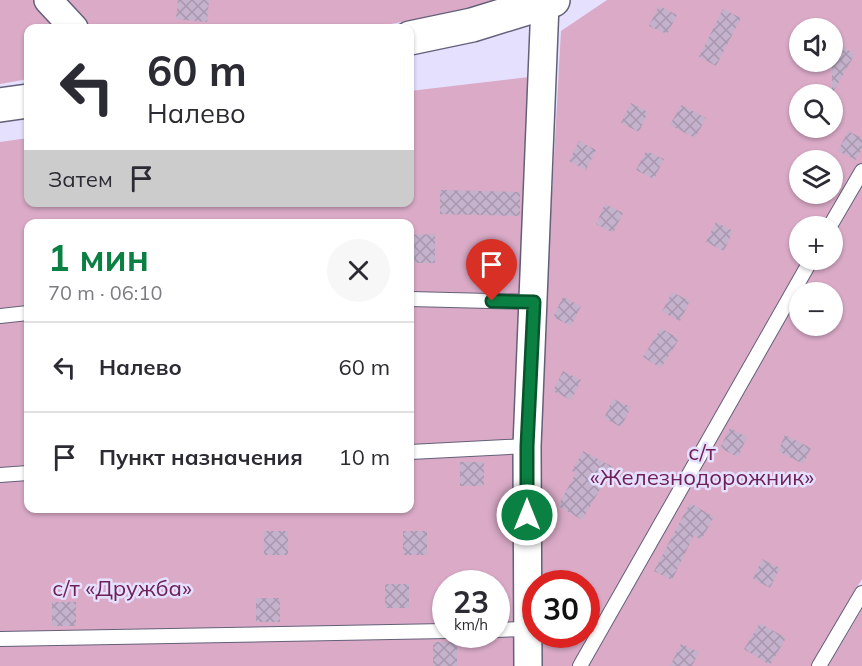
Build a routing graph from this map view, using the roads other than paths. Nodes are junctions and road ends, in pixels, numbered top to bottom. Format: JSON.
{"nodes":[{"id":1,"x":48,"y":0,"type":"edge"},
{"id":2,"x":549,"y":2,"type":"edge"},
{"id":3,"x":70,"y":24,"type":"edge"},
{"id":4,"x":414,"y":37,"type":"edge"},
{"id":5,"x":24,"y":102,"type":"edge"},
{"id":6,"x":0,"y":105,"type":"edge"},
{"id":7,"x":862,"y":171,"type":"edge"},
{"id":8,"x":836,"y":216,"type":"edge"},
{"id":9,"x":805,"y":270,"type":"edge"},
{"id":10,"x":414,"y":299,"type":"edge"},
{"id":11,"x":534,"y":302,"type":"junction"},
{"id":12,"x":24,"y":313,"type":"edge"},
{"id":13,"x":0,"y":316,"type":"edge"},
{"id":14,"x":527,"y":446,"type":"junction"},
{"id":15,"x":414,"y":452,"type":"edge"},
{"id":16,"x":24,"y":474,"type":"edge"},
{"id":17,"x":0,"y":475,"type":"edge"},
{"id":18,"x":527,"y":570,"type":"edge"},
{"id":19,"x":862,"y":593,"type":"edge"},
{"id":20,"x":432,"y":631,"type":"edge"},
{"id":21,"x":0,"y":639,"type":"edge"},
{"id":22,"x":528,"y":648,"type":"edge"},
{"id":23,"x":528,"y":666,"type":"edge"},
{"id":24,"x":580,"y":666,"type":"edge"},
{"id":25,"x":819,"y":666,"type":"edge"}],
"edges":[{"from":1,"to":3,"type":"street"},
{"from":2,"to":4,"type":"main road"},
{"from":2,"to":11,"type":"street"},
{"from":5,"to":6,"type":"main road"},
{"from":7,"to":8,"type":"lane"},
{"from":9,"to":24,"type":"lane"},
{"from":10,"to":11,"type":"lane"},
{"from":11,"to":14,"type":"street"},
{"from":12,"to":13,"type":"lane"},
{"from":14,"to":15,"type":"lane"},
{"from":14,"to":18,"type":"street"},
{"from":16,"to":17,"type":"lane"},
{"from":19,"to":25,"type":"lane"},
{"from":20,"to":21,"type":"lane"},
{"from":22,"to":23,"type":"street"}]}
